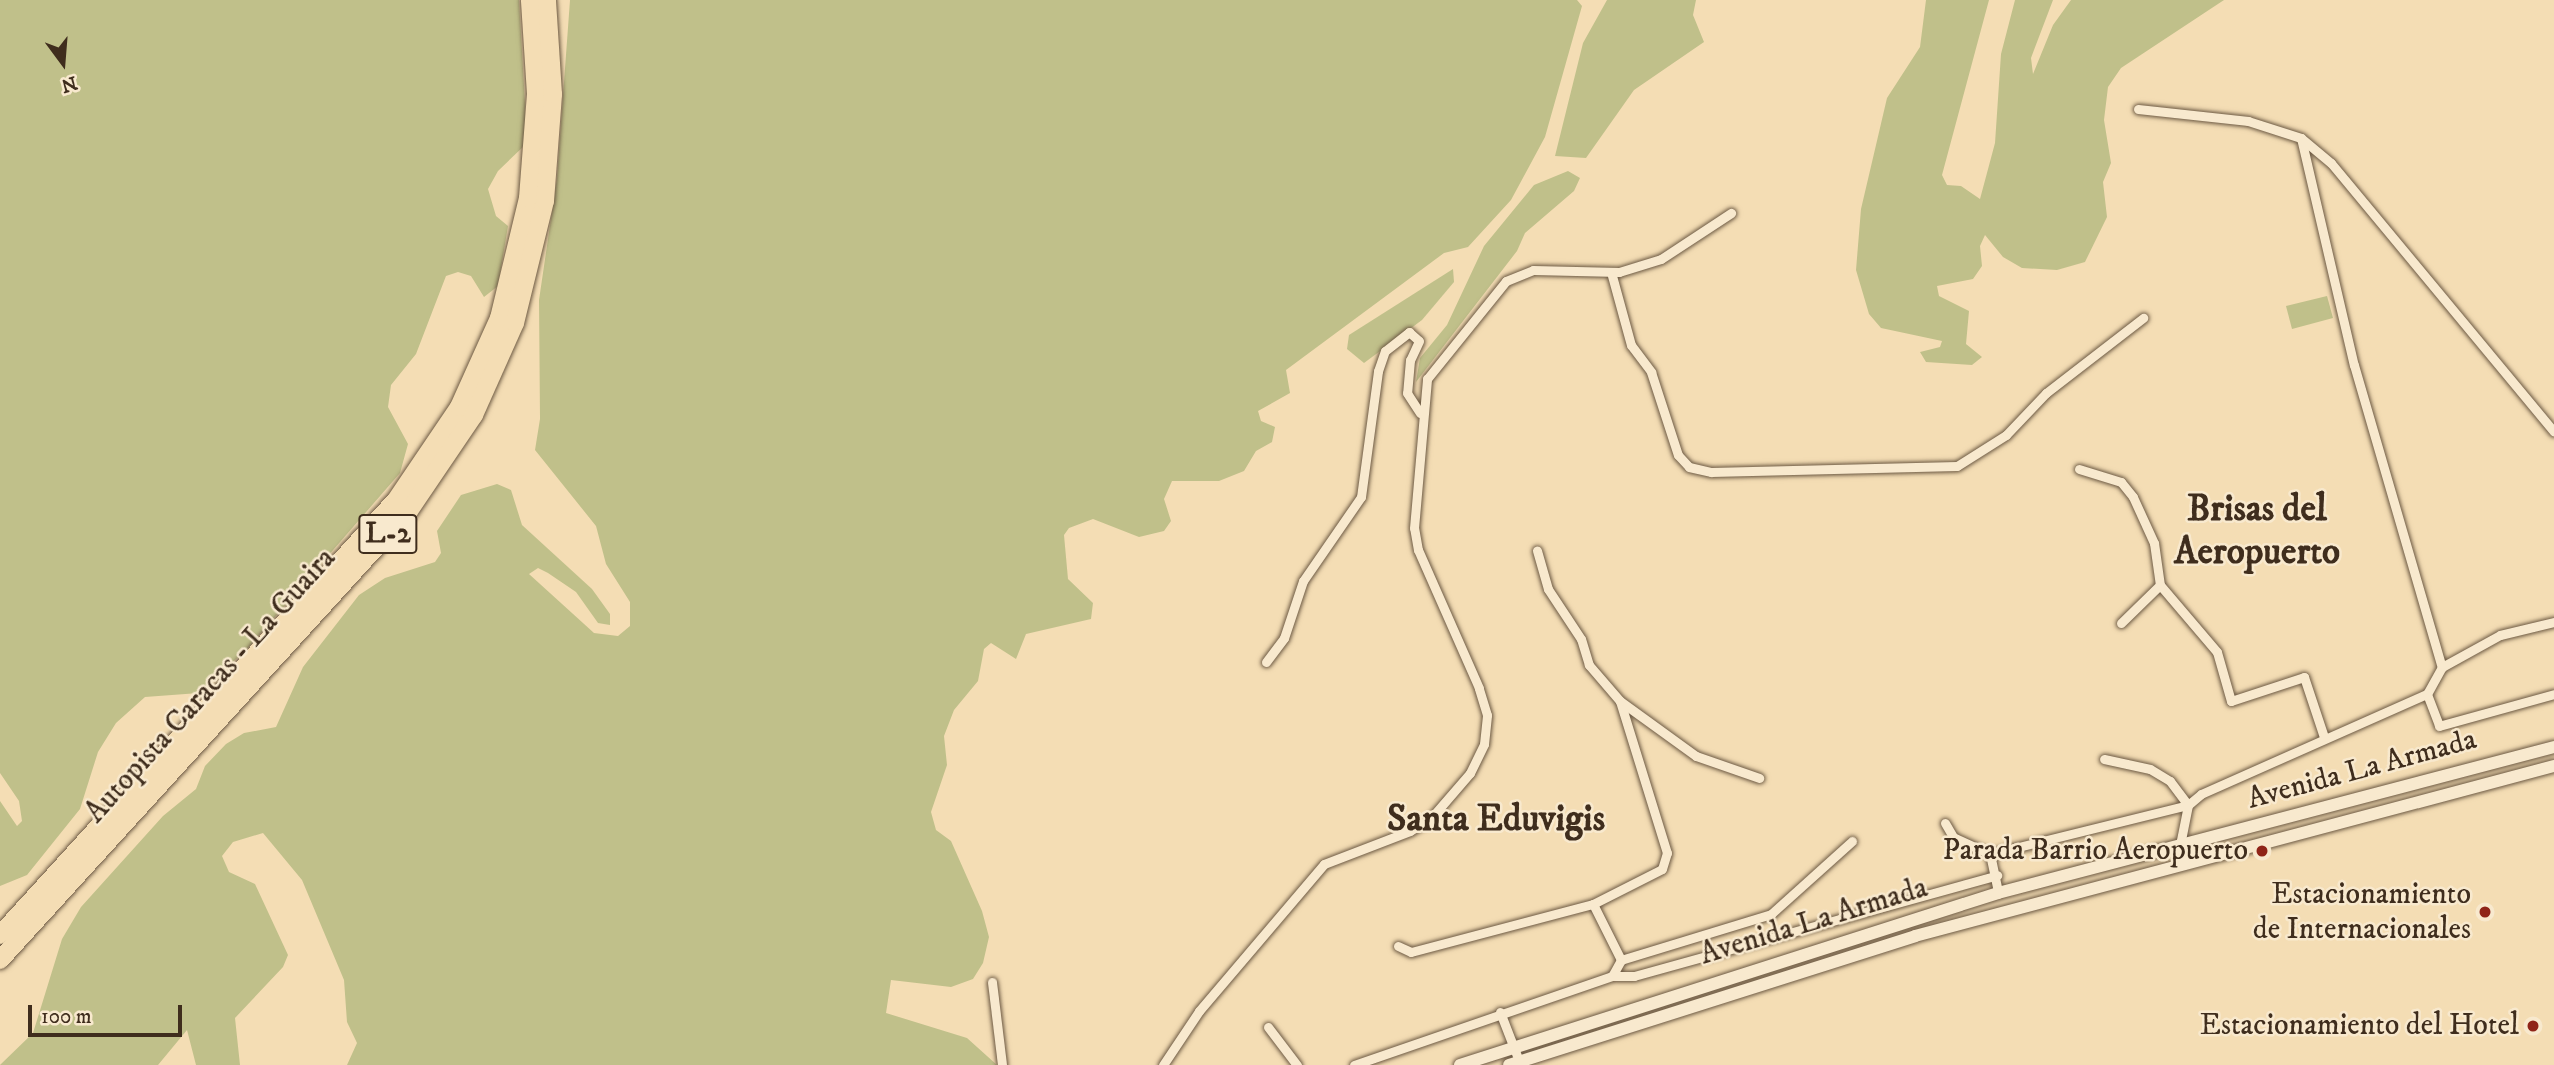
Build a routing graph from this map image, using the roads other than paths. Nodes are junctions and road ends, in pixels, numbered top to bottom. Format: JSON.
{"nodes":[{"id":1,"x":530,"y":0,"type":"edge"},
{"id":2,"x":547,"y":0,"type":"edge"},
{"id":3,"x":2138,"y":109,"type":"dead end"},
{"id":4,"x":2301,"y":138,"type":"junction"},
{"id":5,"x":1731,"y":213,"type":"dead end"},
{"id":6,"x":1611,"y":272,"type":"junction"},
{"id":7,"x":2143,"y":318,"type":"dead end"},
{"id":8,"x":1420,"y":413,"type":"junction"},
{"id":9,"x":2554,"y":432,"type":"edge"},
{"id":10,"x":2079,"y":469,"type":"dead end"},
{"id":11,"x":1537,"y":551,"type":"dead end"},
{"id":12,"x":2160,"y":585,"type":"junction"},
{"id":13,"x":2554,"y":622,"type":"edge"},
{"id":14,"x":2121,"y":623,"type":"dead end"},
{"id":15,"x":1266,"y":662,"type":"dead end"},
{"id":16,"x":2442,"y":667,"type":"junction"},
{"id":17,"x":2427,"y":694,"type":"junction"},
{"id":18,"x":2554,"y":694,"type":"edge"},
{"id":19,"x":1620,"y":701,"type":"junction"},
{"id":20,"x":2325,"y":737,"type":"junction"},
{"id":21,"x":2554,"y":747,"type":"edge"},
{"id":22,"x":2104,"y":759,"type":"dead end"},
{"id":23,"x":2554,"y":766,"type":"edge"},
{"id":24,"x":1759,"y":778,"type":"dead end"},
{"id":25,"x":2188,"y":805,"type":"junction"},
{"id":26,"x":1945,"y":823,"type":"dead end"},
{"id":27,"x":1852,"y":841,"type":"dead end"},
{"id":28,"x":2180,"y":845,"type":"junction"},
{"id":29,"x":1990,"y":854,"type":"junction"},
{"id":30,"x":2184,"y":863,"type":"junction"},
{"id":31,"x":1997,"y":875,"type":"junction"},
{"id":32,"x":1998,"y":893,"type":"junction"},
{"id":33,"x":1593,"y":904,"type":"junction"},
{"id":34,"x":0,"y":935,"type":"edge"},
{"id":35,"x":1398,"y":946,"type":"dead end"},
{"id":36,"x":0,"y":960,"type":"edge"},
{"id":37,"x":1620,"y":960,"type":"junction"},
{"id":38,"x":1612,"y":976,"type":"junction"},
{"id":39,"x":992,"y":982,"type":"dead end"},
{"id":40,"x":1500,"y":1012,"type":"junction"},
{"id":41,"x":1268,"y":1027,"type":"dead end"},
{"id":42,"x":1513,"y":1045,"type":"junction"},
{"id":43,"x":1514,"y":1063,"type":"edge"},
{"id":44,"x":1002,"y":1065,"type":"edge"},
{"id":45,"x":1163,"y":1065,"type":"edge"},
{"id":46,"x":1297,"y":1065,"type":"edge"},
{"id":47,"x":1354,"y":1065,"type":"edge"},
{"id":48,"x":1460,"y":1065,"type":"edge"}],
"edges":[{"from":1,"to":34,"type":"highway","name":"Autopista Caracas - La Guaira","number":"L-2"},
{"from":2,"to":36,"type":"highway","name":"Autopista Caracas - La Guaira","number":"L-2"},
{"from":3,"to":4,"type":"street"},
{"from":4,"to":9,"type":"street"},
{"from":4,"to":16,"type":"street"},
{"from":5,"to":6,"type":"street"},
{"from":6,"to":7,"type":"street"},
{"from":6,"to":8,"type":"street"},
{"from":8,"to":15,"type":"street"},
{"from":8,"to":45,"type":"street"},
{"from":10,"to":12,"type":"street"},
{"from":11,"to":19,"type":"street"},
{"from":12,"to":14,"type":"street"},
{"from":12,"to":20,"type":"street"},
{"from":13,"to":16,"type":"street"},
{"from":16,"to":17,"type":"street"},
{"from":17,"to":18,"type":"street"},
{"from":17,"to":20,"type":"street"},
{"from":19,"to":24,"type":"street"},
{"from":19,"to":33,"type":"street"},
{"from":20,"to":25,"type":"street"},
{"from":21,"to":28,"type":"main road","name":"Avenida La Armada"},
{"from":22,"to":25,"type":"street"},
{"from":23,"to":30,"type":"main road","name":"Avenida La Armada"},
{"from":25,"to":28,"type":"street"},
{"from":25,"to":29,"type":"street"},
{"from":26,"to":29,"type":"street"},
{"from":27,"to":37,"type":"street"},
{"from":28,"to":30,"type":"street"},
{"from":28,"to":32,"type":"main road","name":"Avenida La Armada"},
{"from":29,"to":31,"type":"street"},
{"from":30,"to":43,"type":"main road","name":"Avenida La Armada"},
{"from":31,"to":32,"type":"street"},
{"from":31,"to":38,"type":"street"},
{"from":32,"to":42,"type":"main road","name":"Avenida La Armada"},
{"from":33,"to":35,"type":"street"},
{"from":33,"to":37,"type":"street"},
{"from":37,"to":38,"type":"street"},
{"from":38,"to":40,"type":"street"},
{"from":39,"to":44,"type":"street"},
{"from":40,"to":42,"type":"street"},
{"from":40,"to":47,"type":"street"},
{"from":41,"to":46,"type":"street"},
{"from":42,"to":43,"type":"street"},
{"from":42,"to":48,"type":"main road","name":"Avenida La Armada"}]}
